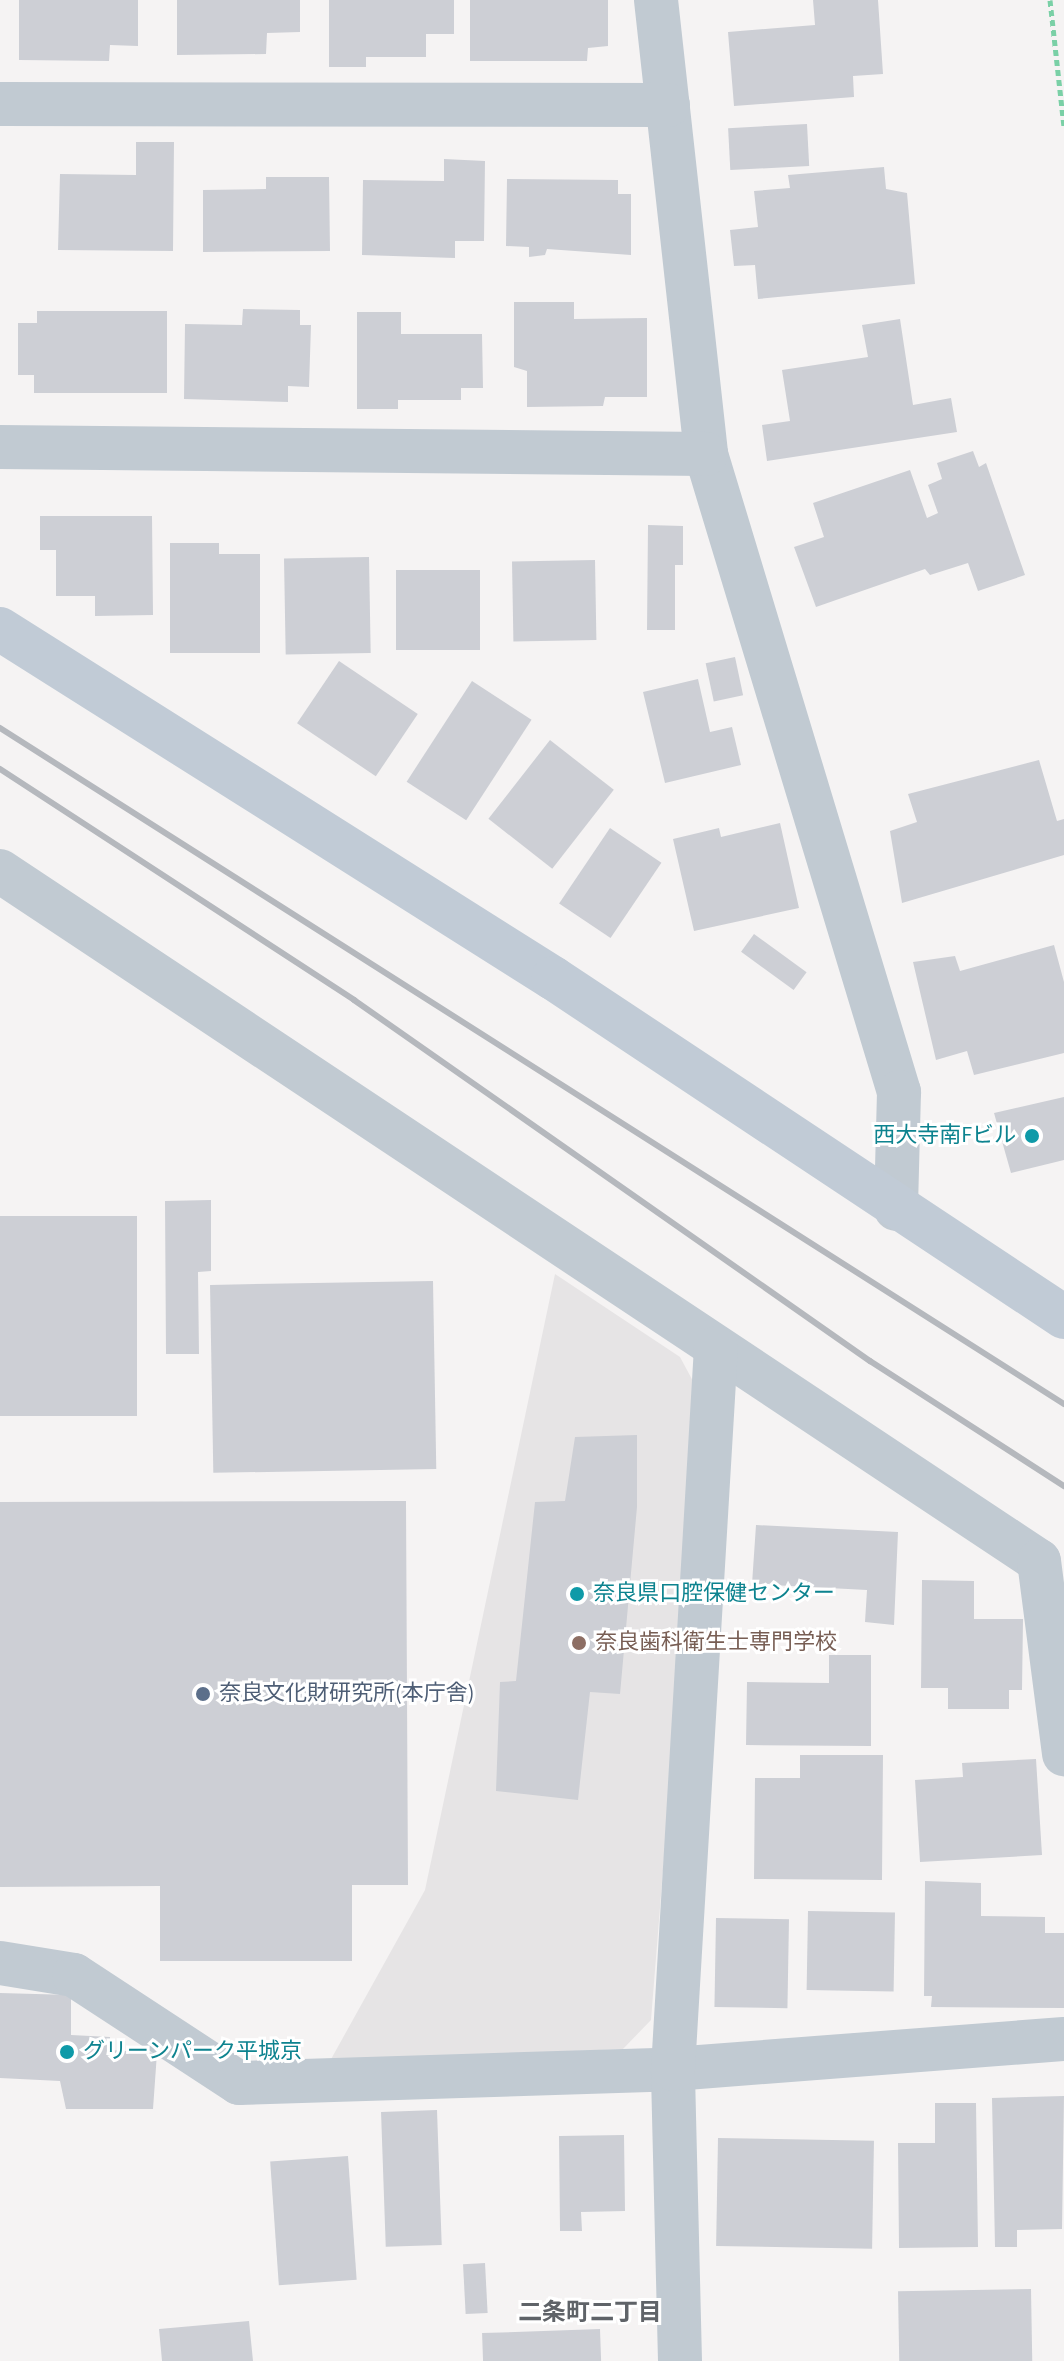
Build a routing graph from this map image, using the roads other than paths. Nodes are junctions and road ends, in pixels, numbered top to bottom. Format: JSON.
{"nodes":[{"id":1,"x":656,"y":0,"type":"edge"},
{"id":2,"x":0,"y":104,"type":"edge"},
{"id":3,"x":668,"y":105,"type":"junction"},
{"id":4,"x":0,"y":447,"type":"edge"},
{"id":5,"x":706,"y":454,"type":"junction"},
{"id":6,"x":0,"y":629,"type":"edge"},
{"id":7,"x":0,"y":871,"type":"edge"},
{"id":8,"x":896,"y":1209,"type":"junction"},
{"id":9,"x":1064,"y":1317,"type":"edge"},
{"id":10,"x":716,"y":1348,"type":"junction"},
{"id":11,"x":1064,"y":1754,"type":"edge"},
{"id":12,"x":0,"y":1963,"type":"edge"},
{"id":13,"x":1064,"y":2039,"type":"edge"},
{"id":14,"x":673,"y":2069,"type":"junction"},
{"id":15,"x":680,"y":2361,"type":"edge"}],
"edges":[{"from":1,"to":3,"type":"street"},
{"from":2,"to":3,"type":"street"},
{"from":3,"to":5,"type":"street"},
{"from":4,"to":5,"type":"street"},
{"from":5,"to":8,"type":"street"},
{"from":6,"to":8,"type":"street"},
{"from":7,"to":10,"type":"street"},
{"from":8,"to":9,"type":"street"},
{"from":10,"to":11,"type":"street"},
{"from":10,"to":14,"type":"street"},
{"from":12,"to":14,"type":"street"},
{"from":13,"to":14,"type":"street"},
{"from":14,"to":15,"type":"street"}]}
